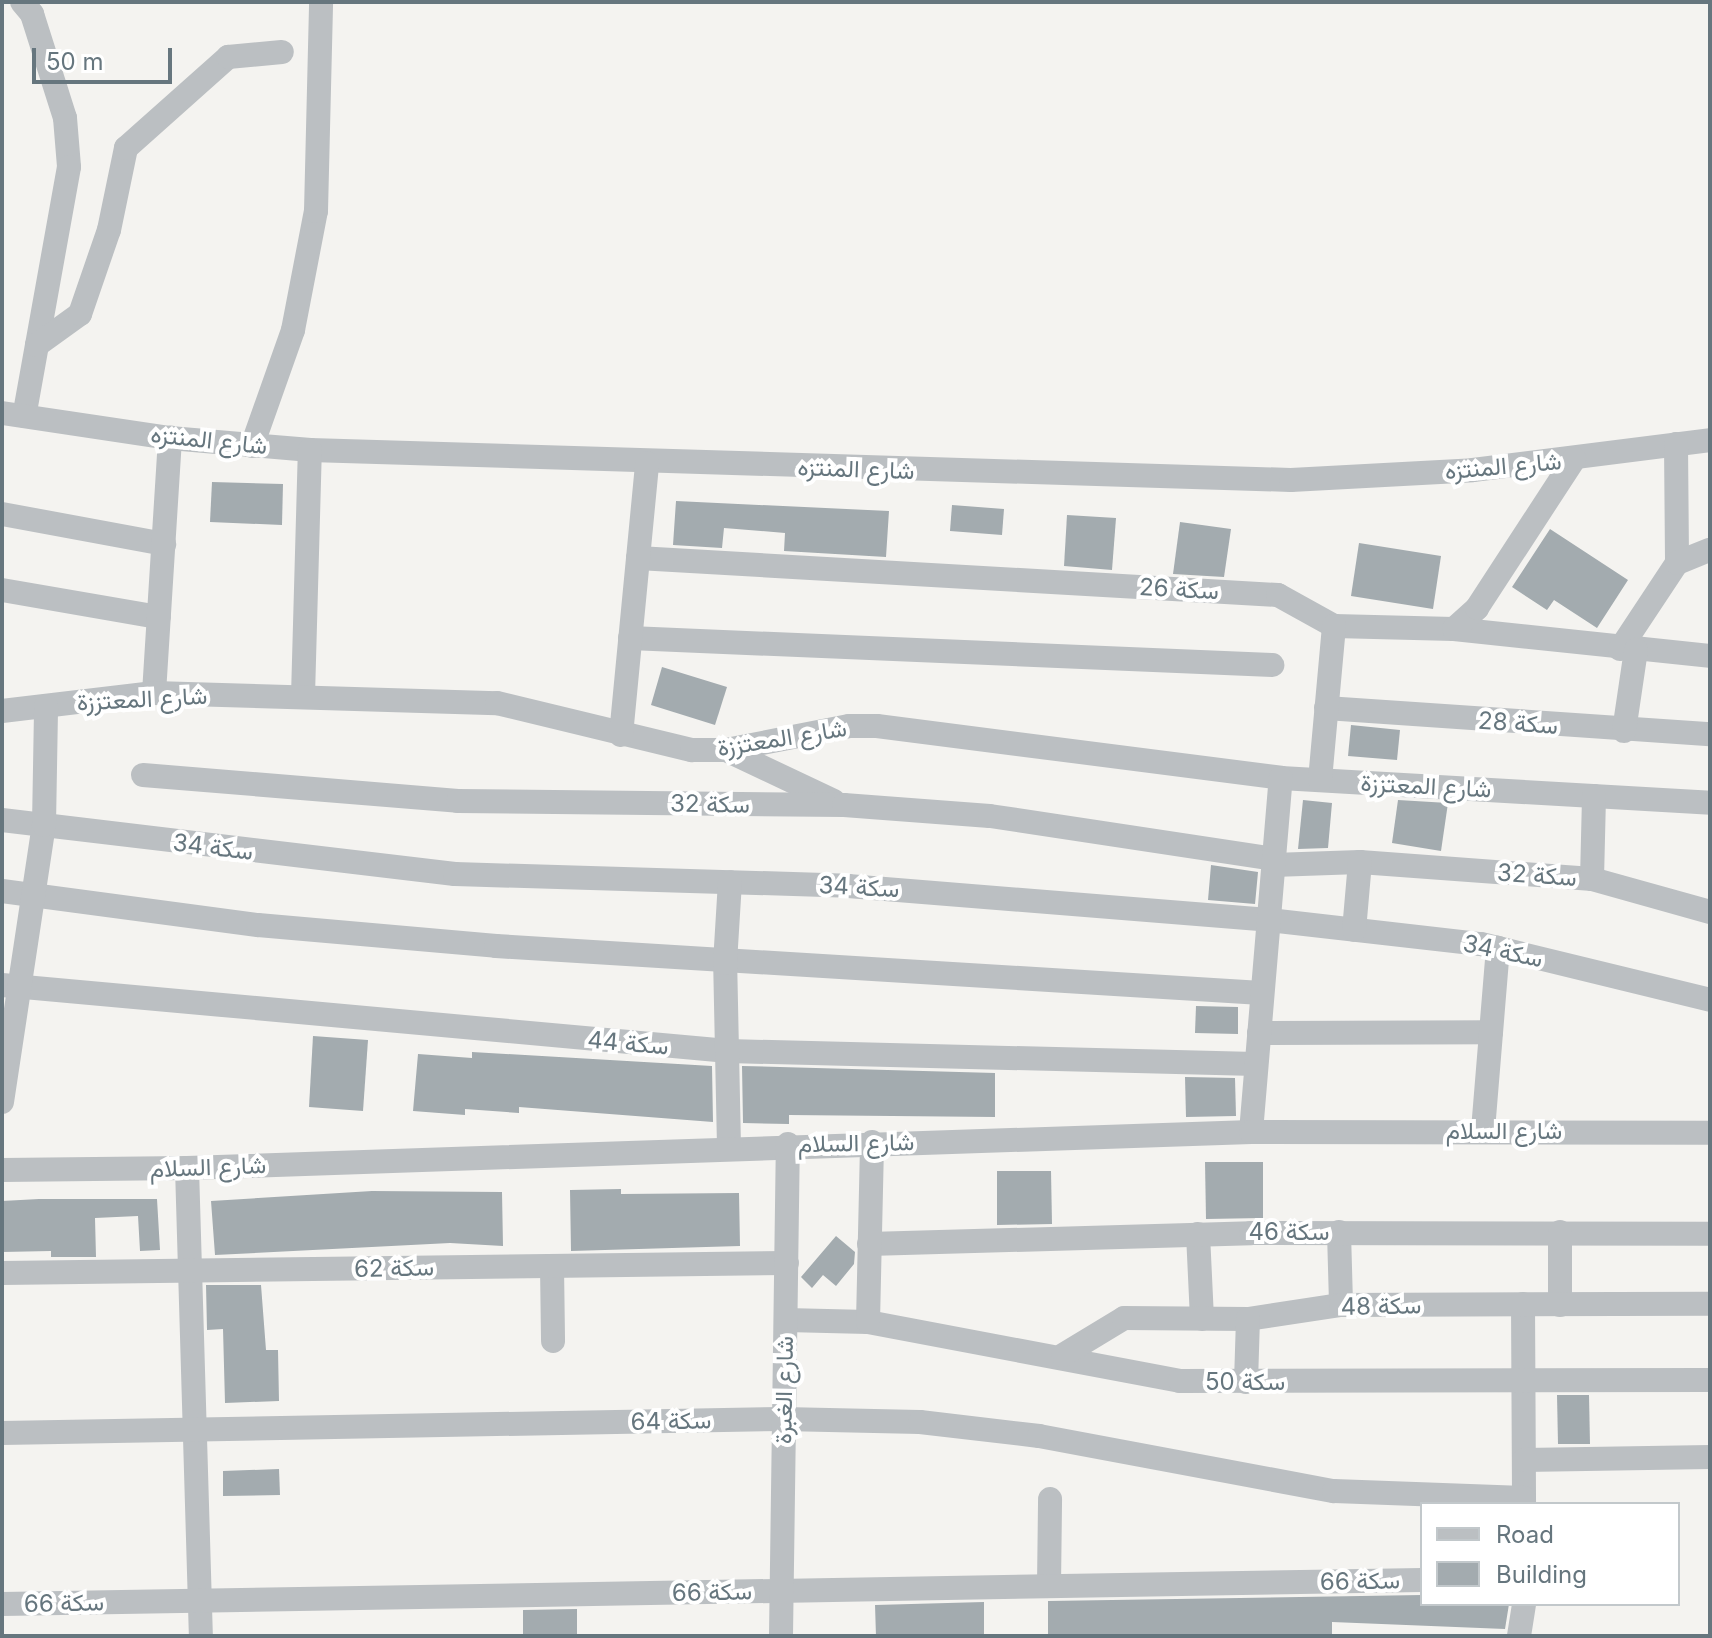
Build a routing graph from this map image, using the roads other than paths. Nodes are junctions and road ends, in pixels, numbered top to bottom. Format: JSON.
{"nodes":[{"id":1,"x":22,"y":2,"type":"edge"},
{"id":2,"x":321,"y":2,"type":"edge"},
{"id":3,"x":282,"y":52,"type":"dead end"},
{"id":4,"x":37,"y":345,"type":"junction"},
{"id":5,"x":13,"y":414,"type":"edge"},
{"id":6,"x":170,"y":438,"type":"junction"},
{"id":7,"x":1710,"y":440,"type":"edge"},
{"id":8,"x":1676,"y":444,"type":"junction"},
{"id":9,"x":252,"y":446,"type":"junction"},
{"id":10,"x":310,"y":450,"type":"junction"},
{"id":11,"x":1574,"y":459,"type":"junction"},
{"id":12,"x":647,"y":463,"type":"junction"},
{"id":13,"x":2,"y":514,"type":"edge"},
{"id":14,"x":164,"y":544,"type":"junction"},
{"id":15,"x":1710,"y":550,"type":"edge"},
{"id":16,"x":638,"y":558,"type":"junction"},
{"id":17,"x":1677,"y":563,"type":"junction"},
{"id":18,"x":2,"y":590,"type":"edge"},
{"id":19,"x":159,"y":617,"type":"junction"},
{"id":20,"x":1334,"y":626,"type":"junction"},
{"id":21,"x":1454,"y":629,"type":"junction"},
{"id":22,"x":630,"y":638,"type":"junction"},
{"id":23,"x":1628,"y":650,"type":"junction"},
{"id":24,"x":1710,"y":656,"type":"edge"},
{"id":25,"x":1272,"y":665,"type":"dead end"},
{"id":26,"x":154,"y":693,"type":"junction"},
{"id":27,"x":303,"y":696,"type":"junction"},
{"id":28,"x":46,"y":706,"type":"junction"},
{"id":29,"x":1326,"y":708,"type":"junction"},
{"id":30,"x":2,"y":711,"type":"edge"},
{"id":31,"x":1624,"y":731,"type":"junction"},
{"id":32,"x":1710,"y":734,"type":"edge"},
{"id":33,"x":621,"y":735,"type":"junction"},
{"id":34,"x":726,"y":750,"type":"junction"},
{"id":35,"x":143,"y":775,"type":"dead end"},
{"id":36,"x":1281,"y":778,"type":"junction"},
{"id":37,"x":1320,"y":780,"type":"junction"},
{"id":38,"x":1594,"y":796,"type":"junction"},
{"id":39,"x":1710,"y":803,"type":"edge"},
{"id":40,"x":844,"y":805,"type":"junction"},
{"id":41,"x":2,"y":820,"type":"edge"},
{"id":42,"x":44,"y":825,"type":"junction"},
{"id":43,"x":1274,"y":862,"type":"junction"},
{"id":44,"x":1360,"y":862,"type":"junction"},
{"id":45,"x":1592,"y":879,"type":"junction"},
{"id":46,"x":730,"y":882,"type":"junction"},
{"id":47,"x":2,"y":891,"type":"edge"},
{"id":48,"x":34,"y":895,"type":"junction"},
{"id":49,"x":1710,"y":912,"type":"edge"},
{"id":50,"x":1269,"y":920,"type":"junction"},
{"id":51,"x":1354,"y":930,"type":"junction"},
{"id":52,"x":1498,"y":948,"type":"junction"},
{"id":53,"x":725,"y":963,"type":"junction"},
{"id":54,"x":10,"y":986,"type":"edge"},
{"id":55,"x":1262,"y":993,"type":"junction"},
{"id":56,"x":1710,"y":1000,"type":"edge"},
{"id":57,"x":1491,"y":1032,"type":"junction"},
{"id":58,"x":1259,"y":1033,"type":"junction"},
{"id":59,"x":728,"y":1051,"type":"junction"},
{"id":60,"x":1256,"y":1064,"type":"junction"},
{"id":61,"x":3,"y":1087,"type":"edge"},
{"id":62,"x":1483,"y":1130,"type":"junction"},
{"id":63,"x":1251,"y":1132,"type":"junction"},
{"id":64,"x":1710,"y":1133,"type":"edge"},
{"id":65,"x":872,"y":1142,"type":"junction"},
{"id":66,"x":788,"y":1144,"type":"junction"},
{"id":67,"x":729,"y":1147,"type":"junction"},
{"id":68,"x":187,"y":1168,"type":"junction"},
{"id":69,"x":2,"y":1170,"type":"edge"},
{"id":70,"x":1339,"y":1232,"type":"junction"},
{"id":71,"x":1560,"y":1232,"type":"junction"},
{"id":72,"x":1198,"y":1234,"type":"junction"},
{"id":73,"x":1710,"y":1234,"type":"edge"},
{"id":74,"x":869,"y":1244,"type":"junction"},
{"id":75,"x":787,"y":1263,"type":"junction"},
{"id":76,"x":552,"y":1266,"type":"junction"},
{"id":77,"x":190,"y":1270,"type":"junction"},
{"id":78,"x":2,"y":1273,"type":"edge"},
{"id":79,"x":1523,"y":1304,"type":"junction"},
{"id":80,"x":1710,"y":1304,"type":"edge"},
{"id":81,"x":1341,"y":1305,"type":"junction"},
{"id":82,"x":1560,"y":1305,"type":"junction"},
{"id":83,"x":1202,"y":1319,"type":"junction"},
{"id":84,"x":1248,"y":1319,"type":"junction"},
{"id":85,"x":786,"y":1320,"type":"junction"},
{"id":86,"x":868,"y":1322,"type":"junction"},
{"id":87,"x":553,"y":1341,"type":"dead end"},
{"id":88,"x":1063,"y":1355,"type":"junction"},
{"id":89,"x":1710,"y":1380,"type":"edge"},
{"id":90,"x":1246,"y":1382,"type":"junction"},
{"id":91,"x":1524,"y":1383,"type":"junction"},
{"id":92,"x":783,"y":1419,"type":"junction"},
{"id":93,"x":195,"y":1429,"type":"junction"},
{"id":94,"x":2,"y":1433,"type":"edge"},
{"id":95,"x":1710,"y":1457,"type":"edge"},
{"id":96,"x":1524,"y":1460,"type":"junction"},
{"id":97,"x":1050,"y":1499,"type":"dead end"},
{"id":98,"x":1524,"y":1501,"type":"edge"},
{"id":99,"x":1420,"y":1580,"type":"edge"},
{"id":100,"x":1049,"y":1586,"type":"junction"},
{"id":101,"x":782,"y":1590,"type":"junction"},
{"id":102,"x":200,"y":1600,"type":"junction"},
{"id":103,"x":2,"y":1604,"type":"edge"},
{"id":104,"x":201,"y":1636,"type":"edge"},
{"id":105,"x":781,"y":1636,"type":"edge"}],
"edges":[{"from":1,"to":4,"type":"street"},
{"from":2,"to":9,"type":"street"},
{"from":3,"to":4,"type":"street"},
{"from":4,"to":5,"type":"street"},
{"from":5,"to":6,"type":"street","name":"شارع المنتزه"},
{"from":6,"to":9,"type":"street","name":"شارع المنتزه"},
{"from":6,"to":14,"type":"street"},
{"from":7,"to":8,"type":"street","name":"شارع المنتزه"},
{"from":8,"to":11,"type":"street","name":"شارع المنتزه"},
{"from":8,"to":17,"type":"street"},
{"from":9,"to":10,"type":"street","name":"شارع المنتزه"},
{"from":10,"to":12,"type":"street","name":"شارع المنتزه"},
{"from":10,"to":27,"type":"street"},
{"from":11,"to":12,"type":"street","name":"شارع المنتزه"},
{"from":11,"to":21,"type":"street"},
{"from":12,"to":16,"type":"street"},
{"from":13,"to":14,"type":"street"},
{"from":14,"to":19,"type":"street"},
{"from":15,"to":17,"type":"street"},
{"from":16,"to":20,"type":"street","name":"سكة 26"},
{"from":16,"to":22,"type":"street"},
{"from":17,"to":23,"type":"street"},
{"from":18,"to":19,"type":"street"},
{"from":19,"to":26,"type":"street"},
{"from":20,"to":21,"type":"street","name":"سكة 26"},
{"from":20,"to":29,"type":"street"},
{"from":21,"to":23,"type":"street","name":"سكة 26"},
{"from":22,"to":25,"type":"street"},
{"from":22,"to":33,"type":"street"},
{"from":23,"to":24,"type":"street","name":"سكة 26"},
{"from":23,"to":31,"type":"street"},
{"from":26,"to":27,"type":"street","name":"شارع المعتززة"},
{"from":26,"to":28,"type":"street","name":"شارع المعتززة"},
{"from":27,"to":33,"type":"street","name":"شارع المعتززة"},
{"from":28,"to":30,"type":"street","name":"شارع المعتززة"},
{"from":28,"to":42,"type":"street"},
{"from":29,"to":31,"type":"street","name":"سكة 28"},
{"from":29,"to":37,"type":"street"},
{"from":31,"to":32,"type":"street","name":"سكة 28"},
{"from":33,"to":34,"type":"street","name":"شارع المعتززة"},
{"from":34,"to":36,"type":"street","name":"شارع المعتززة"},
{"from":34,"to":40,"type":"street"},
{"from":35,"to":40,"type":"street","name":"سكة 32"},
{"from":36,"to":37,"type":"street","name":"شارع المعتززة"},
{"from":36,"to":43,"type":"street"},
{"from":37,"to":38,"type":"street","name":"شارع المعتززة"},
{"from":38,"to":39,"type":"street","name":"شارع المعتززة"},
{"from":38,"to":45,"type":"street"},
{"from":40,"to":43,"type":"street","name":"سكة 32"},
{"from":41,"to":42,"type":"street","name":"سكة 34"},
{"from":42,"to":46,"type":"street","name":"سكة 34"},
{"from":42,"to":48,"type":"street"},
{"from":43,"to":44,"type":"street","name":"سكة 32"},
{"from":43,"to":50,"type":"street"},
{"from":44,"to":45,"type":"street","name":"سكة 32"},
{"from":44,"to":51,"type":"street"},
{"from":45,"to":49,"type":"street","name":"سكة 32"},
{"from":46,"to":50,"type":"street","name":"سكة 34"},
{"from":46,"to":53,"type":"street"},
{"from":47,"to":48,"type":"street"},
{"from":48,"to":53,"type":"street"},
{"from":48,"to":54,"type":"street"},
{"from":50,"to":51,"type":"street","name":"سكة 34"},
{"from":50,"to":55,"type":"street"},
{"from":51,"to":52,"type":"street","name":"سكة 34"},
{"from":52,"to":56,"type":"street","name":"سكة 34"},
{"from":52,"to":57,"type":"street"},
{"from":53,"to":55,"type":"street"},
{"from":53,"to":59,"type":"street"},
{"from":54,"to":59,"type":"street","name":"سكة 44"},
{"from":54,"to":61,"type":"street"},
{"from":55,"to":58,"type":"street"},
{"from":57,"to":58,"type":"street"},
{"from":57,"to":62,"type":"street"},
{"from":58,"to":60,"type":"street"},
{"from":59,"to":60,"type":"street","name":"سكة 44"},
{"from":59,"to":67,"type":"street"},
{"from":60,"to":63,"type":"street"},
{"from":62,"to":63,"type":"street","name":"شارع السلام"},
{"from":62,"to":64,"type":"street","name":"شارع السلام"},
{"from":63,"to":65,"type":"street","name":"شارع السلام"},
{"from":65,"to":66,"type":"street","name":"شارع السلام"},
{"from":65,"to":74,"type":"street"},
{"from":66,"to":67,"type":"street","name":"شارع السلام"},
{"from":66,"to":75,"type":"street","name":"شارع الغبرة"},
{"from":67,"to":68,"type":"street","name":"شارع السلام"},
{"from":68,"to":69,"type":"street","name":"شارع السلام"},
{"from":68,"to":77,"type":"street"},
{"from":70,"to":71,"type":"street","name":"سكة 46"},
{"from":70,"to":72,"type":"street","name":"سكة 46"},
{"from":70,"to":81,"type":"street"},
{"from":71,"to":73,"type":"street","name":"سكة 46"},
{"from":71,"to":82,"type":"street"},
{"from":72,"to":74,"type":"street","name":"سكة 46"},
{"from":72,"to":83,"type":"street"},
{"from":74,"to":86,"type":"street"},
{"from":75,"to":76,"type":"street","name":"سكة 62"},
{"from":75,"to":85,"type":"street","name":"شارع الغبرة"},
{"from":76,"to":77,"type":"street","name":"سكة 62"},
{"from":76,"to":87,"type":"street"},
{"from":77,"to":78,"type":"street","name":"سكة 62"},
{"from":77,"to":93,"type":"street"},
{"from":79,"to":81,"type":"street","name":"سكة 48"},
{"from":79,"to":82,"type":"street","name":"سكة 48"},
{"from":79,"to":91,"type":"street"},
{"from":80,"to":82,"type":"street","name":"سكة 48"},
{"from":81,"to":84,"type":"street","name":"سكة 48"},
{"from":83,"to":84,"type":"street","name":"سكة 48"},
{"from":83,"to":88,"type":"street","name":"سكة 48"},
{"from":84,"to":90,"type":"street"},
{"from":85,"to":86,"type":"street","name":"سكة 50"},
{"from":85,"to":92,"type":"street","name":"شارع الغبرة"},
{"from":86,"to":88,"type":"street","name":"سكة 50"},
{"from":88,"to":90,"type":"street","name":"سكة 50"},
{"from":89,"to":91,"type":"street","name":"سكة 50"},
{"from":90,"to":91,"type":"street","name":"سكة 50"},
{"from":91,"to":96,"type":"street"},
{"from":92,"to":93,"type":"street","name":"سكة 64"},
{"from":92,"to":98,"type":"street","name":"سكة 64"},
{"from":92,"to":101,"type":"street","name":"شارع الغبرة"},
{"from":93,"to":94,"type":"street","name":"سكة 64"},
{"from":93,"to":102,"type":"street"},
{"from":95,"to":96,"type":"street"},
{"from":96,"to":98,"type":"street"},
{"from":97,"to":100,"type":"street"},
{"from":99,"to":100,"type":"street","name":"سكة 66"},
{"from":100,"to":101,"type":"street","name":"سكة 66"},
{"from":101,"to":102,"type":"street","name":"سكة 66"},
{"from":101,"to":105,"type":"street","name":"شارع الغبرة"},
{"from":102,"to":103,"type":"street","name":"سكة 66"},
{"from":102,"to":104,"type":"street"}]}
